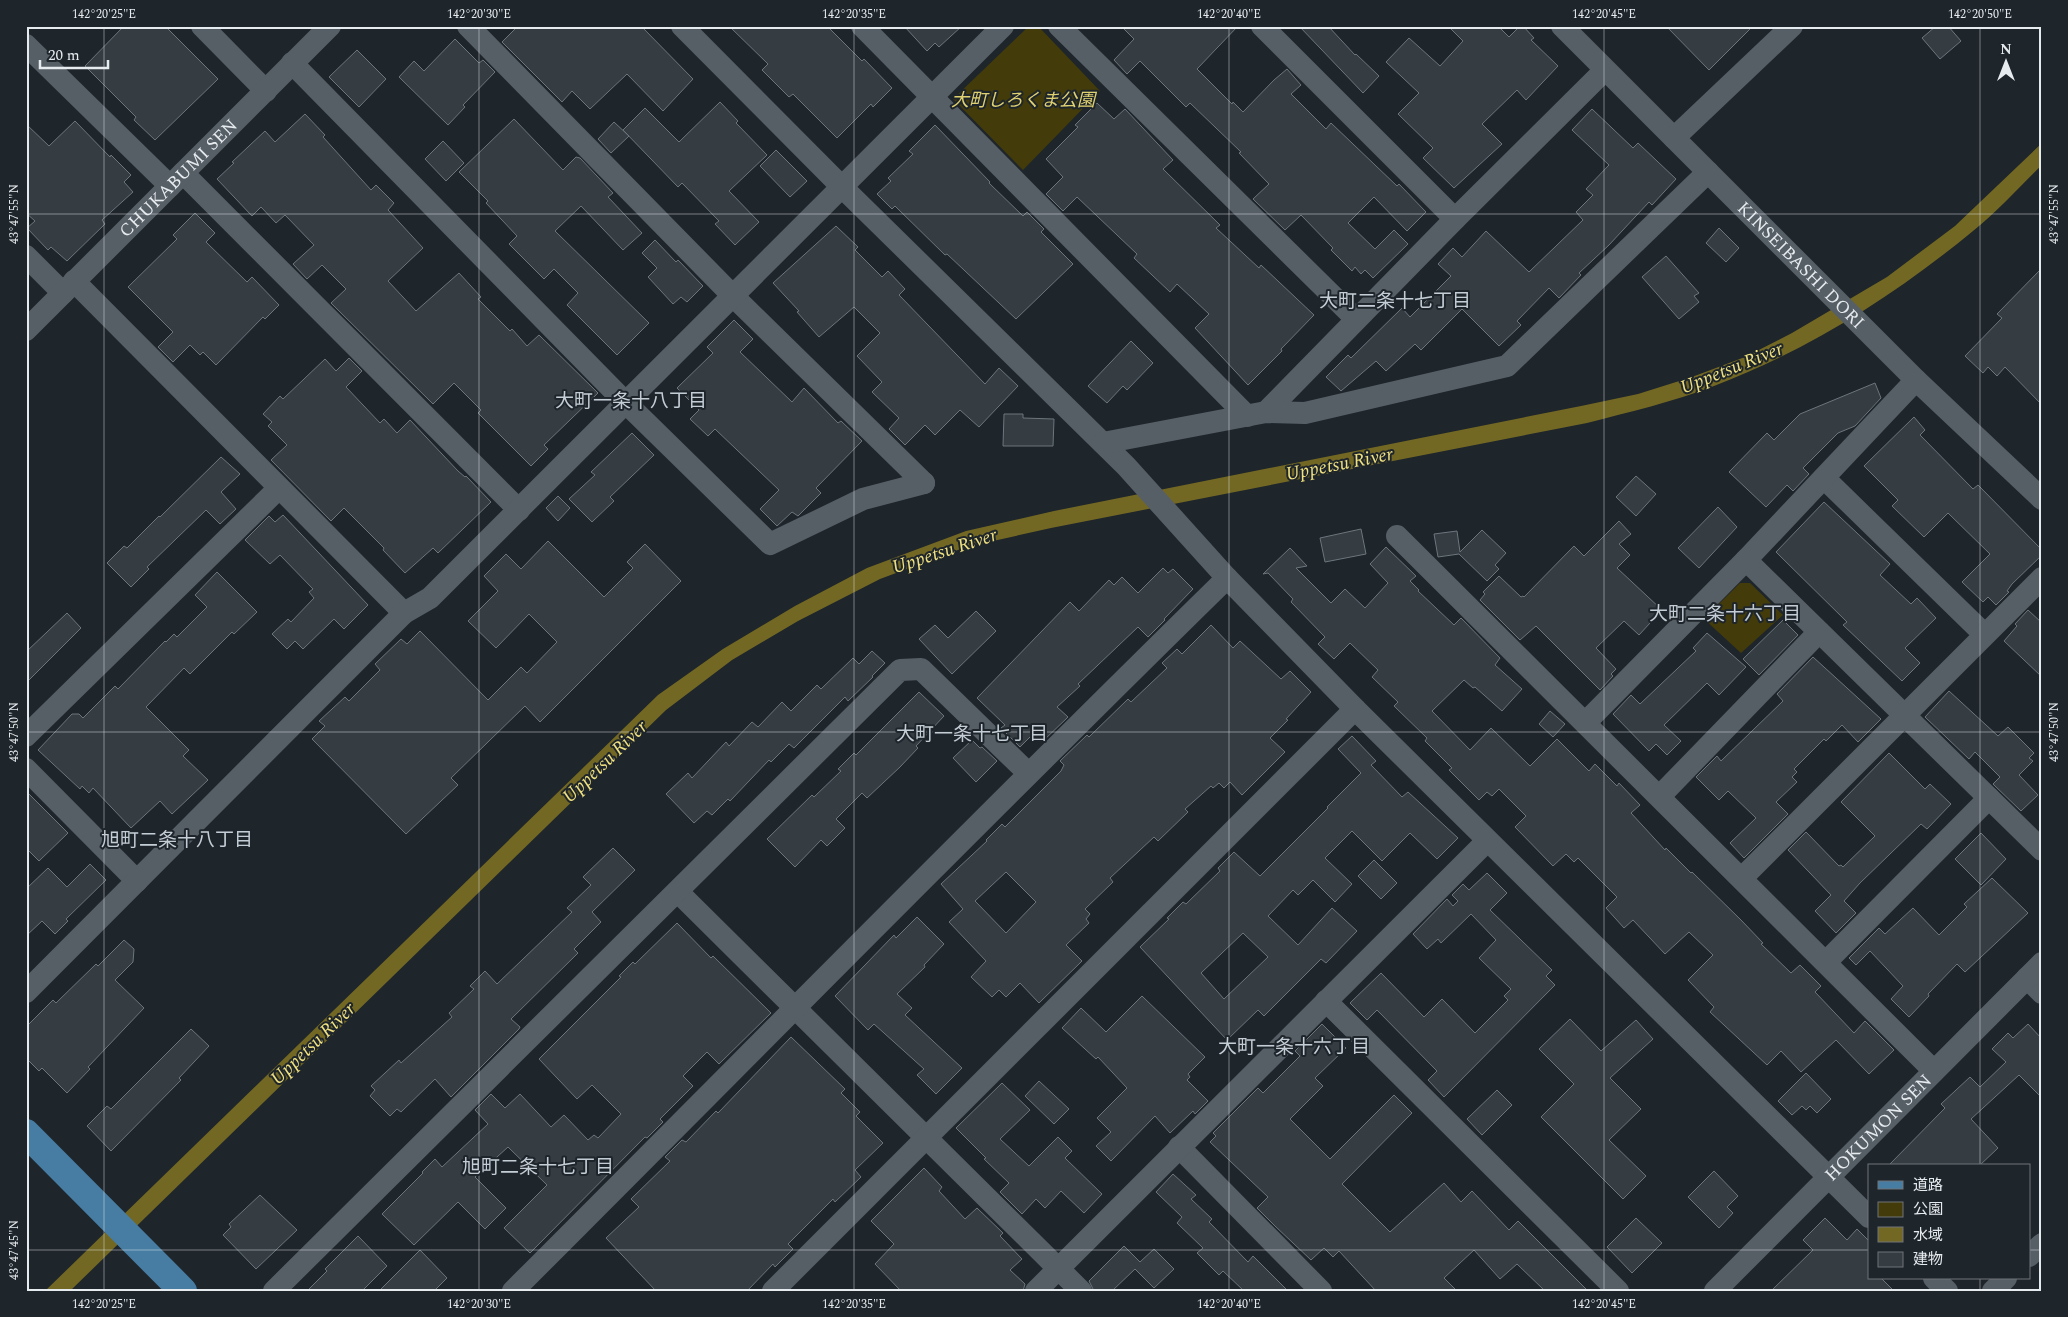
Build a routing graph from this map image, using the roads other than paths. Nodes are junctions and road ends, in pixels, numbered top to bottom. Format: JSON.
{"nodes":[{"id":1,"x":202,"y":26,"type":"edge"},
{"id":2,"x":330,"y":26,"type":"edge"},
{"id":3,"x":468,"y":26,"type":"edge"},
{"id":4,"x":682,"y":26,"type":"edge"},
{"id":5,"x":862,"y":26,"type":"edge"},
{"id":6,"x":1003,"y":26,"type":"edge"},
{"id":7,"x":1060,"y":26,"type":"edge"},
{"id":8,"x":1262,"y":26,"type":"edge"},
{"id":9,"x":1562,"y":26,"type":"edge"},
{"id":10,"x":1792,"y":26,"type":"edge"},
{"id":11,"x":26,"y":45,"type":"edge"},
{"id":12,"x":292,"y":63,"type":"junction"},
{"id":13,"x":1605,"y":70,"type":"junction"},
{"id":14,"x":266,"y":91,"type":"junction"},
{"id":15,"x":932,"y":98,"type":"junction"},
{"id":16,"x":1674,"y":138,"type":"junction"},
{"id":17,"x":1708,"y":172,"type":"junction"},
{"id":18,"x":176,"y":180,"type":"junction"},
{"id":19,"x":842,"y":188,"type":"junction"},
{"id":20,"x":1455,"y":219,"type":"junction"},
{"id":21,"x":26,"y":256,"type":"edge"},
{"id":22,"x":69,"y":287,"type":"junction"},
{"id":23,"x":733,"y":296,"type":"junction"},
{"id":24,"x":1356,"y":320,"type":"junction"},
{"id":25,"x":26,"y":330,"type":"edge"},
{"id":26,"x":1916,"y":380,"type":"junction"},
{"id":27,"x":626,"y":403,"type":"junction"},
{"id":28,"x":1256,"y":414,"type":"junction"},
{"id":29,"x":1103,"y":443,"type":"junction"},
{"id":30,"x":1824,"y":478,"type":"junction"},
{"id":31,"x":279,"y":488,"type":"junction"},
{"id":32,"x":2042,"y":499,"type":"edge"},
{"id":33,"x":518,"y":510,"type":"junction"},
{"id":34,"x":1397,"y":536,"type":"dead end"},
{"id":35,"x":1746,"y":560,"type":"junction"},
{"id":36,"x":1227,"y":578,"type":"junction"},
{"id":37,"x":2042,"y":578,"type":"edge"},
{"id":38,"x":404,"y":613,"type":"junction"},
{"id":39,"x":1819,"y":632,"type":"junction"},
{"id":40,"x":1984,"y":634,"type":"junction"},
{"id":41,"x":1355,"y":709,"type":"junction"},
{"id":42,"x":1904,"y":715,"type":"junction"},
{"id":43,"x":1586,"y":722,"type":"junction"},
{"id":44,"x":26,"y":736,"type":"edge"},
{"id":45,"x":26,"y":769,"type":"edge"},
{"id":46,"x":1028,"y":773,"type":"junction"},
{"id":47,"x":1660,"y":796,"type":"junction"},
{"id":48,"x":1989,"y":798,"type":"junction"},
{"id":49,"x":1487,"y":840,"type":"junction"},
{"id":50,"x":2042,"y":850,"type":"edge"},
{"id":51,"x":1742,"y":878,"type":"junction"},
{"id":52,"x":137,"y":881,"type":"junction"},
{"id":53,"x":678,"y":892,"type":"junction"},
{"id":54,"x":1826,"y":962,"type":"junction"},
{"id":55,"x":2037,"y":978,"type":"edge"},
{"id":56,"x":26,"y":992,"type":"edge"},
{"id":57,"x":1326,"y":1000,"type":"junction"},
{"id":58,"x":796,"y":1009,"type":"junction"},
{"id":59,"x":1934,"y":1071,"type":"junction"},
{"id":60,"x":27,"y":1134,"type":"edge"},
{"id":61,"x":927,"y":1136,"type":"junction"},
{"id":62,"x":1179,"y":1147,"type":"junction"},
{"id":63,"x":1828,"y":1177,"type":"junction"},
{"id":64,"x":1868,"y":1215,"type":"edge"},
{"id":65,"x":2042,"y":1244,"type":"edge"},
{"id":66,"x":2030,"y":1255,"type":"edge"},
{"id":67,"x":1058,"y":1268,"type":"junction"},
{"id":68,"x":1936,"y":1280,"type":"edge"},
{"id":69,"x":2004,"y":1280,"type":"edge"},
{"id":70,"x":183,"y":1291,"type":"edge"},
{"id":71,"x":274,"y":1291,"type":"edge"},
{"id":72,"x":513,"y":1291,"type":"edge"},
{"id":73,"x":773,"y":1291,"type":"edge"},
{"id":74,"x":1036,"y":1291,"type":"edge"},
{"id":75,"x":1081,"y":1291,"type":"edge"},
{"id":76,"x":1321,"y":1291,"type":"edge"},
{"id":77,"x":1618,"y":1291,"type":"edge"},
{"id":78,"x":1715,"y":1291,"type":"edge"},
{"id":79,"x":1947,"y":1291,"type":"edge"},
{"id":80,"x":1993,"y":1291,"type":"edge"}],
"edges":[{"from":1,"to":14,"type":"street"},
{"from":2,"to":12,"type":"street","name":"CHUKABUMI SEN"},
{"from":3,"to":23,"type":"street"},
{"from":4,"to":19,"type":"street"},
{"from":5,"to":15,"type":"street"},
{"from":6,"to":15,"type":"street"},
{"from":7,"to":24,"type":"street"},
{"from":8,"to":20,"type":"street"},
{"from":9,"to":13,"type":"street","name":"KINSEIBASHI DORI"},
{"from":10,"to":16,"type":"street"},
{"from":11,"to":18,"type":"street"},
{"from":12,"to":14,"type":"street","name":"CHUKABUMI SEN"},
{"from":12,"to":27,"type":"street"},
{"from":13,"to":16,"type":"street","name":"KINSEIBASHI DORI"},
{"from":13,"to":20,"type":"street"},
{"from":14,"to":18,"type":"street","name":"CHUKABUMI SEN"},
{"from":15,"to":19,"type":"street"},
{"from":15,"to":28,"type":"street"},
{"from":16,"to":17,"type":"street","name":"KINSEIBASHI DORI"},
{"from":17,"to":26,"type":"street","name":"KINSEIBASHI DORI"},
{"from":17,"to":28,"type":"street"},
{"from":18,"to":22,"type":"street","name":"CHUKABUMI SEN"},
{"from":18,"to":33,"type":"street"},
{"from":19,"to":23,"type":"street"},
{"from":19,"to":29,"type":"street"},
{"from":20,"to":24,"type":"street"},
{"from":21,"to":22,"type":"street"},
{"from":22,"to":25,"type":"street","name":"CHUKABUMI SEN"},
{"from":22,"to":31,"type":"street"},
{"from":23,"to":27,"type":"street"},
{"from":23,"to":27,"type":"street"},
{"from":24,"to":28,"type":"street"},
{"from":26,"to":30,"type":"street"},
{"from":26,"to":32,"type":"street","name":"KINSEIBASHI DORI"},
{"from":27,"to":33,"type":"street"},
{"from":28,"to":29,"type":"street"},
{"from":29,"to":36,"type":"street"},
{"from":30,"to":35,"type":"street"},
{"from":30,"to":40,"type":"street"},
{"from":31,"to":38,"type":"street"},
{"from":31,"to":44,"type":"street"},
{"from":33,"to":38,"type":"street"},
{"from":34,"to":43,"type":"street"},
{"from":35,"to":39,"type":"street"},
{"from":35,"to":43,"type":"street"},
{"from":36,"to":41,"type":"street"},
{"from":36,"to":46,"type":"street"},
{"from":37,"to":40,"type":"street"},
{"from":38,"to":52,"type":"street"},
{"from":39,"to":42,"type":"street"},
{"from":39,"to":47,"type":"street"},
{"from":40,"to":42,"type":"street"},
{"from":41,"to":49,"type":"street"},
{"from":41,"to":61,"type":"street"},
{"from":42,"to":48,"type":"street"},
{"from":42,"to":51,"type":"street"},
{"from":43,"to":47,"type":"street"},
{"from":45,"to":52,"type":"street"},
{"from":46,"to":53,"type":"street"},
{"from":46,"to":58,"type":"street"},
{"from":47,"to":51,"type":"street"},
{"from":48,"to":50,"type":"street"},
{"from":48,"to":54,"type":"street"},
{"from":49,"to":57,"type":"street"},
{"from":49,"to":63,"type":"street"},
{"from":51,"to":54,"type":"street"},
{"from":52,"to":56,"type":"street"},
{"from":53,"to":58,"type":"street"},
{"from":53,"to":71,"type":"street"},
{"from":54,"to":59,"type":"street"},
{"from":55,"to":59,"type":"street","name":"HOKUMON SEN"},
{"from":57,"to":62,"type":"street"},
{"from":57,"to":77,"type":"street"},
{"from":58,"to":61,"type":"street"},
{"from":58,"to":72,"type":"street"},
{"from":59,"to":63,"type":"street","name":"HOKUMON SEN"},
{"from":60,"to":70,"type":"main road"},
{"from":61,"to":67,"type":"street"},
{"from":61,"to":73,"type":"street"},
{"from":62,"to":67,"type":"street"},
{"from":62,"to":76,"type":"street"},
{"from":63,"to":64,"type":"street"},
{"from":63,"to":78,"type":"street","name":"HOKUMON SEN"},
{"from":65,"to":66,"type":"street"},
{"from":67,"to":74,"type":"street"},
{"from":67,"to":75,"type":"street"},
{"from":68,"to":79,"type":"street"},
{"from":69,"to":80,"type":"street"}]}
